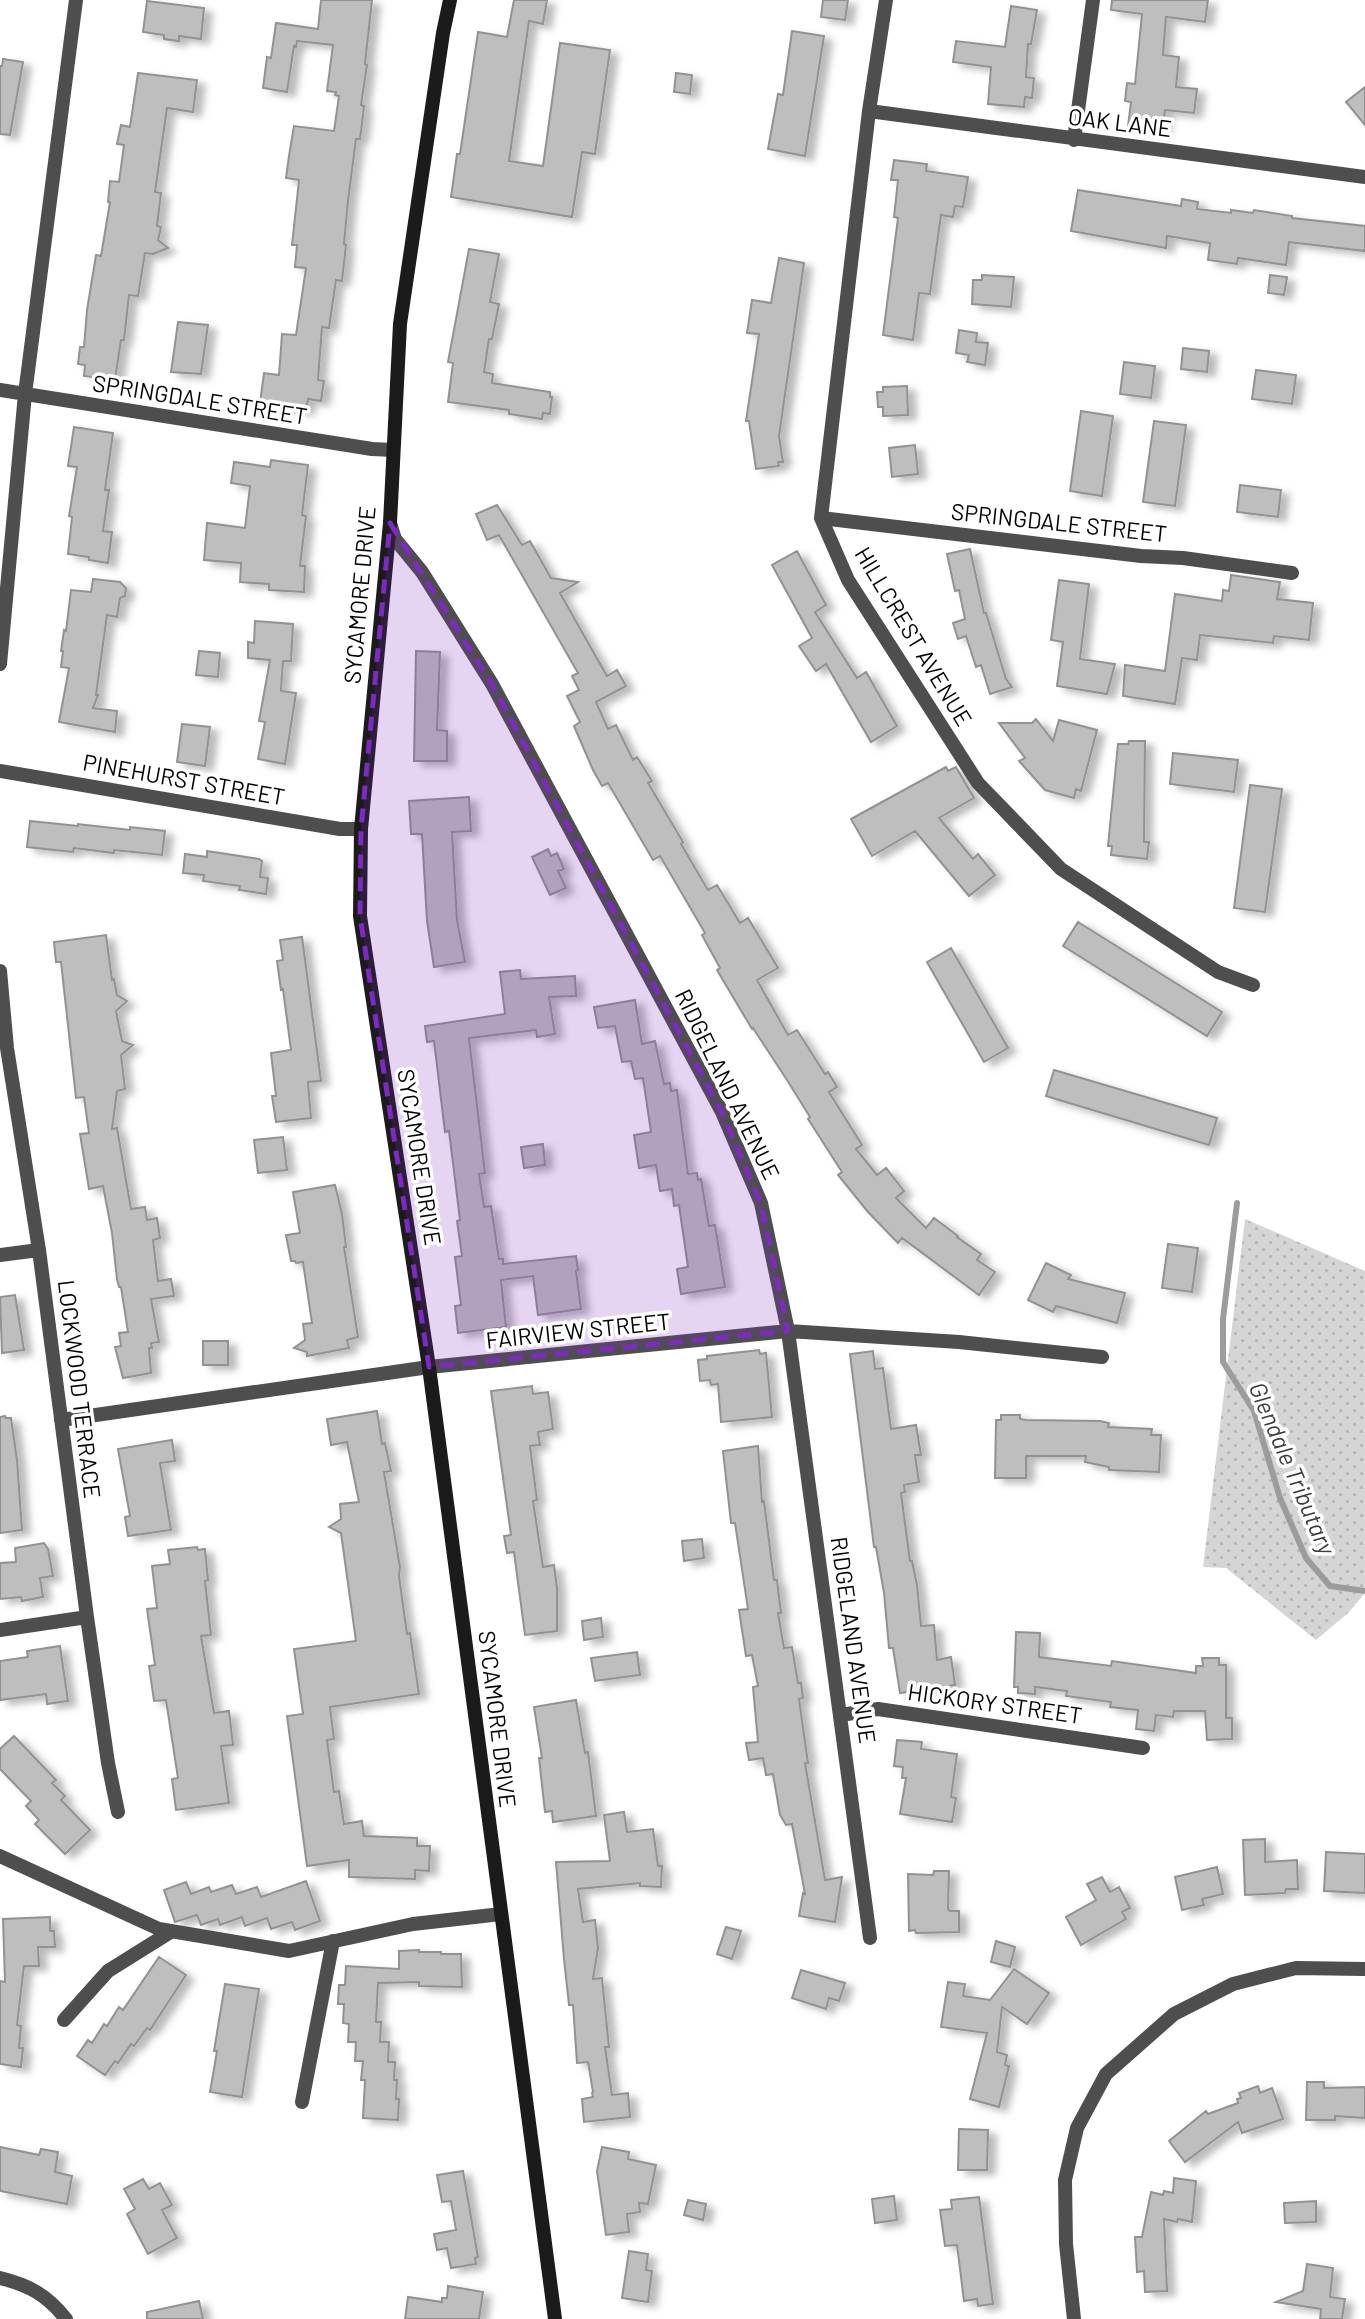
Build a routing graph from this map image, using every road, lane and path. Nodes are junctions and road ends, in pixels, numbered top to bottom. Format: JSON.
{"nodes":[{"id":1,"x":76,"y":0,"type":"edge"},
{"id":2,"x":450,"y":0,"type":"edge"},
{"id":3,"x":886,"y":0,"type":"edge"},
{"id":4,"x":1093,"y":0,"type":"edge"},
{"id":5,"x":869,"y":111,"type":"junction"},
{"id":6,"x":1074,"y":140,"type":"junction"},
{"id":7,"x":1365,"y":177,"type":"edge"},
{"id":8,"x":0,"y":390,"type":"edge"},
{"id":9,"x":25,"y":394,"type":"junction"},
{"id":10,"x":394,"y":450,"type":"junction"},
{"id":11,"x":821,"y":519,"type":"junction"},
{"id":12,"x":390,"y":523,"type":"junction"},
{"id":13,"x":1292,"y":573,"type":"dead end"},
{"id":14,"x":0,"y":664,"type":"edge"},
{"id":15,"x":0,"y":771,"type":"edge"},
{"id":16,"x":360,"y":829,"type":"junction"},
{"id":17,"x":0,"y":971,"type":"edge"},
{"id":18,"x":1253,"y":985,"type":"dead end"},
{"id":19,"x":39,"y":1250,"type":"junction"},
{"id":20,"x":0,"y":1255,"type":"edge"},
{"id":21,"x":788,"y":1331,"type":"junction"},
{"id":22,"x":1102,"y":1357,"type":"dead end"},
{"id":23,"x":429,"y":1367,"type":"junction"},
{"id":24,"x":61,"y":1420,"type":"junction"},
{"id":25,"x":87,"y":1617,"type":"junction"},
{"id":26,"x":0,"y":1630,"type":"edge"},
{"id":27,"x":841,"y":1715,"type":"junction"},
{"id":28,"x":1143,"y":1748,"type":"dead end"},
{"id":29,"x":118,"y":1812,"type":"dead end"},
{"id":30,"x":0,"y":1856,"type":"edge"},
{"id":31,"x":501,"y":1914,"type":"junction"},
{"id":32,"x":172,"y":1931,"type":"junction"},
{"id":33,"x":870,"y":1938,"type":"dead end"},
{"id":34,"x":333,"y":1941,"type":"junction"},
{"id":35,"x":1365,"y":1969,"type":"edge"},
{"id":36,"x":64,"y":2020,"type":"dead end"},
{"id":37,"x":302,"y":2102,"type":"dead end"},
{"id":38,"x":0,"y":2278,"type":"edge"},
{"id":39,"x":66,"y":2319,"type":"edge"},
{"id":40,"x":555,"y":2319,"type":"edge"},
{"id":41,"x":1073,"y":2319,"type":"edge"}],
"edges":[{"from":1,"to":9,"type":"street"},
{"from":2,"to":10,"type":"street","name":"SYCAMORE DRIVE"},
{"from":3,"to":5,"type":"street"},
{"from":4,"to":6,"type":"street"},
{"from":5,"to":6,"type":"street","name":"OAK LANE"},
{"from":5,"to":11,"type":"street"},
{"from":6,"to":7,"type":"street","name":"OAK LANE"},
{"from":8,"to":9,"type":"street","name":"SPRINGDALE STREET"},
{"from":9,"to":10,"type":"street","name":"SPRINGDALE STREET"},
{"from":9,"to":14,"type":"street"},
{"from":10,"to":12,"type":"street","name":"SYCAMORE DRIVE"},
{"from":11,"to":13,"type":"street","name":"SPRINGDALE STREET"},
{"from":11,"to":18,"type":"street","name":"HILLCREST AVENUE"},
{"from":12,"to":16,"type":"street","name":"SYCAMORE DRIVE"},
{"from":12,"to":21,"type":"street","name":"RIDGELAND AVENUE"},
{"from":15,"to":16,"type":"street","name":"PINEHURST STREET"},
{"from":16,"to":23,"type":"street","name":"SYCAMORE DRIVE"},
{"from":17,"to":19,"type":"street","name":"LOCKWOOD TERRACE"},
{"from":19,"to":20,"type":"street"},
{"from":19,"to":24,"type":"street","name":"LOCKWOOD TERRACE"},
{"from":21,"to":22,"type":"street","name":"FAIRVIEW STREET"},
{"from":21,"to":23,"type":"street","name":"FAIRVIEW STREET"},
{"from":21,"to":27,"type":"street","name":"RIDGELAND AVENUE"},
{"from":23,"to":24,"type":"street","name":"FAIRVIEW STREET"},
{"from":23,"to":31,"type":"street","name":"SYCAMORE DRIVE"},
{"from":24,"to":25,"type":"street","name":"LOCKWOOD TERRACE"},
{"from":25,"to":26,"type":"street"},
{"from":25,"to":29,"type":"street","name":"LOCKWOOD TERRACE"},
{"from":27,"to":28,"type":"street","name":"HICKORY STREET"},
{"from":27,"to":33,"type":"street","name":"RIDGELAND AVENUE"},
{"from":30,"to":32,"type":"street"},
{"from":31,"to":34,"type":"street"},
{"from":31,"to":40,"type":"street","name":"SYCAMORE DRIVE"},
{"from":32,"to":34,"type":"street"},
{"from":32,"to":36,"type":"street"},
{"from":34,"to":37,"type":"street"},
{"from":35,"to":41,"type":"street"},
{"from":38,"to":39,"type":"street"}]}
